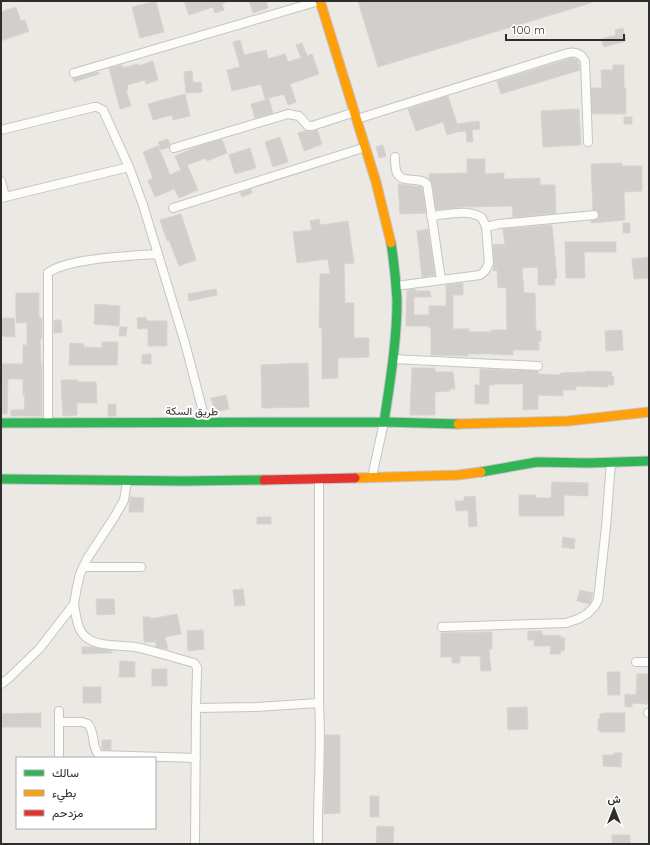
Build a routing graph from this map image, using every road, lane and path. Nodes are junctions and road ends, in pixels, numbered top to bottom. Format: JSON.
{"nodes":[{"id":1,"x":319,"y":1,"type":"edge"},
{"id":2,"x":74,"y":73,"type":"dead end"},
{"id":3,"x":356,"y":116,"type":"junction"},
{"id":4,"x":1,"y":130,"type":"edge"},
{"id":5,"x":588,"y":142,"type":"dead end"},
{"id":6,"x":366,"y":147,"type":"junction"},
{"id":7,"x":174,"y":148,"type":"dead end"},
{"id":8,"x":395,"y":157,"type":"dead end"},
{"id":9,"x":129,"y":167,"type":"junction"},
{"id":10,"x":1,"y":180,"type":"edge"},
{"id":11,"x":3,"y":198,"type":"edge"},
{"id":12,"x":173,"y":208,"type":"dead end"},
{"id":13,"x":594,"y":215,"type":"dead end"},
{"id":14,"x":431,"y":216,"type":"junction"},
{"id":15,"x":486,"y":227,"type":"junction"},
{"id":16,"x":158,"y":254,"type":"junction"},
{"id":17,"x":441,"y":280,"type":"junction"},
{"id":18,"x":396,"y":286,"type":"junction"},
{"id":19,"x":393,"y":359,"type":"junction"},
{"id":20,"x":538,"y":366,"type":"dead end"},
{"id":21,"x":649,"y":412,"type":"edge"},
{"id":22,"x":48,"y":422,"type":"junction"},
{"id":23,"x":384,"y":422,"type":"junction"},
{"id":24,"x":1,"y":423,"type":"edge"},
{"id":25,"x":206,"y":423,"type":"junction"},
{"id":26,"x":649,"y":461,"type":"edge"},
{"id":27,"x":610,"y":462,"type":"junction"},
{"id":28,"x":372,"y":477,"type":"junction"},
{"id":29,"x":1,"y":479,"type":"edge"},
{"id":30,"x":319,"y":479,"type":"junction"},
{"id":31,"x":128,"y":481,"type":"junction"},
{"id":32,"x":83,"y":567,"type":"junction"},
{"id":33,"x":141,"y":567,"type":"dead end"},
{"id":34,"x":74,"y":604,"type":"junction"},
{"id":35,"x":442,"y":626,"type":"dead end"},
{"id":36,"x":636,"y":662,"type":"dead end"},
{"id":37,"x":649,"y":662,"type":"edge"},
{"id":38,"x":1,"y":684,"type":"edge"},
{"id":39,"x":319,"y":703,"type":"junction"},
{"id":40,"x":196,"y":708,"type":"junction"},
{"id":41,"x":59,"y":711,"type":"dead end"},
{"id":42,"x":59,"y":722,"type":"junction"},
{"id":43,"x":59,"y":757,"type":"edge"},
{"id":44,"x":196,"y":758,"type":"junction"},
{"id":45,"x":195,"y":844,"type":"edge"},
{"id":46,"x":318,"y":844,"type":"edge"}],
"edges":[{"from":1,"to":2,"type":"street"},
{"from":1,"to":3,"type":"main road"},
{"from":3,"to":5,"type":"street"},
{"from":3,"to":6,"type":"main road"},
{"from":3,"to":7,"type":"street"},
{"from":4,"to":9,"type":"street"},
{"from":6,"to":12,"type":"street"},
{"from":6,"to":18,"type":"main road"},
{"from":8,"to":14,"type":"street"},
{"from":9,"to":11,"type":"street"},
{"from":9,"to":16,"type":"street"},
{"from":10,"to":11,"type":"street"},
{"from":13,"to":15,"type":"street"},
{"from":14,"to":15,"type":"street"},
{"from":14,"to":17,"type":"street"},
{"from":15,"to":17,"type":"street"},
{"from":16,"to":22,"type":"street"},
{"from":16,"to":25,"type":"street"},
{"from":17,"to":18,"type":"street"},
{"from":18,"to":19,"type":"main road"},
{"from":19,"to":20,"type":"street"},
{"from":19,"to":23,"type":"main road"},
{"from":21,"to":23,"type":"main road","name":"طريق السكة"},
{"from":22,"to":24,"type":"main road","name":"طريق السكة"},
{"from":22,"to":25,"type":"main road","name":"طريق السكة"},
{"from":23,"to":25,"type":"main road","name":"طريق السكة"},
{"from":23,"to":28,"type":"street"},
{"from":26,"to":27,"type":"main road"},
{"from":27,"to":28,"type":"main road"},
{"from":27,"to":35,"type":"street"},
{"from":28,"to":30,"type":"main road"},
{"from":29,"to":31,"type":"main road"},
{"from":30,"to":31,"type":"main road"},
{"from":30,"to":39,"type":"street"},
{"from":31,"to":32,"type":"street"},
{"from":32,"to":33,"type":"street"},
{"from":32,"to":34,"type":"street"},
{"from":34,"to":38,"type":"street"},
{"from":34,"to":40,"type":"street"},
{"from":36,"to":37,"type":"street"},
{"from":39,"to":40,"type":"street"},
{"from":39,"to":46,"type":"street"},
{"from":40,"to":44,"type":"street"},
{"from":41,"to":42,"type":"street"},
{"from":42,"to":43,"type":"street"},
{"from":42,"to":44,"type":"street"},
{"from":44,"to":45,"type":"street"}]}
